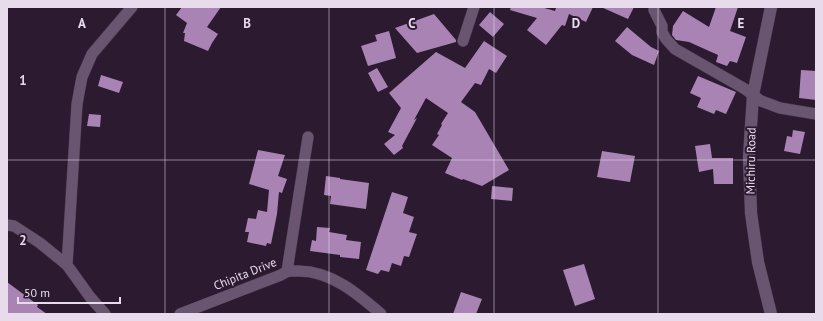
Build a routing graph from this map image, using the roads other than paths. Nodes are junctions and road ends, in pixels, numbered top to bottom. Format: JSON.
{"nodes":[{"id":1,"x":132,"y":7,"type":"edge"},
{"id":2,"x":474,"y":7,"type":"edge"},
{"id":3,"x":654,"y":7,"type":"edge"},
{"id":4,"x":771,"y":7,"type":"edge"},
{"id":5,"x":463,"y":41,"type":"dead end"},
{"id":6,"x":753,"y":95,"type":"junction"},
{"id":7,"x":816,"y":114,"type":"edge"},
{"id":8,"x":308,"y":137,"type":"dead end"},
{"id":9,"x":7,"y":225,"type":"edge"},
{"id":10,"x":67,"y":265,"type":"junction"},
{"id":11,"x":287,"y":271,"type":"junction"},
{"id":12,"x":106,"y":314,"type":"edge"},
{"id":13,"x":180,"y":314,"type":"edge"},
{"id":14,"x":381,"y":314,"type":"edge"},
{"id":15,"x":771,"y":314,"type":"edge"}],
"edges":[{"from":1,"to":10,"type":"street"},
{"from":2,"to":5,"type":"street"},
{"from":3,"to":6,"type":"street"},
{"from":4,"to":6,"type":"street","name":"Michiru Road"},
{"from":6,"to":7,"type":"street"},
{"from":6,"to":15,"type":"street","name":"Michiru Road"},
{"from":8,"to":11,"type":"street"},
{"from":9,"to":10,"type":"street"},
{"from":10,"to":12,"type":"street"},
{"from":11,"to":13,"type":"street","name":"Chipita Drive"},
{"from":11,"to":14,"type":"street","name":"Chipita Drive"}]}
